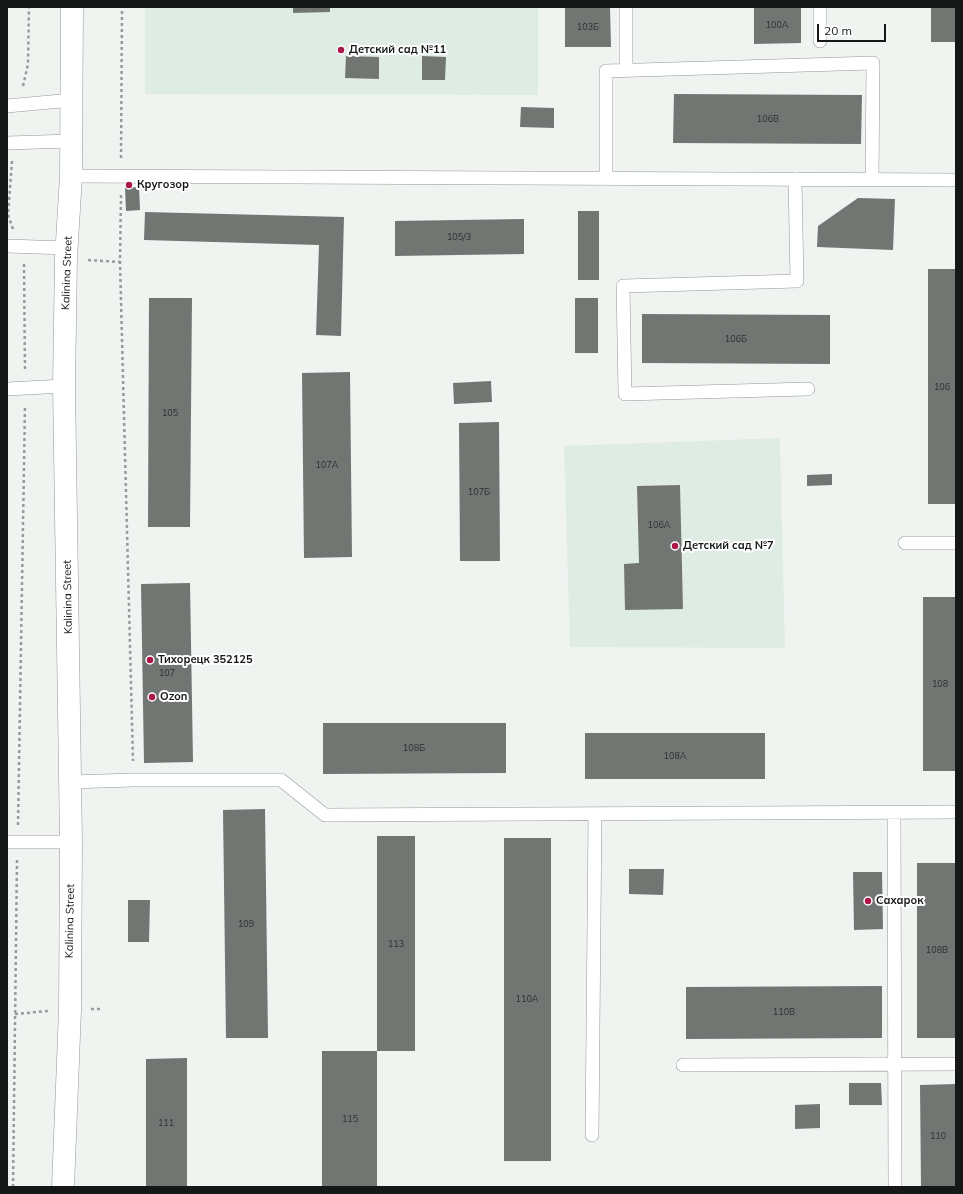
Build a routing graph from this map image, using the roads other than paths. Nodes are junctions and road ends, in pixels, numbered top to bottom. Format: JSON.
{"nodes":[{"id":1,"x":72,"y":7,"type":"edge"},
{"id":2,"x":626,"y":7,"type":"edge"},
{"id":3,"x":820,"y":7,"type":"edge"},
{"id":4,"x":820,"y":41,"type":"dead end"},
{"id":5,"x":626,"y":71,"type":"junction"},
{"id":6,"x":72,"y":100,"type":"junction"},
{"id":7,"x":7,"y":106,"type":"edge"},
{"id":8,"x":72,"y":141,"type":"junction"},
{"id":9,"x":7,"y":142,"type":"edge"},
{"id":10,"x":71,"y":176,"type":"junction"},
{"id":11,"x":606,"y":178,"type":"junction"},
{"id":12,"x":795,"y":179,"type":"junction"},
{"id":13,"x":872,"y":180,"type":"junction"},
{"id":14,"x":956,"y":180,"type":"edge"},
{"id":15,"x":7,"y":246,"type":"edge"},
{"id":16,"x":67,"y":248,"type":"junction"},
{"id":17,"x":64,"y":386,"type":"junction"},
{"id":18,"x":7,"y":389,"type":"edge"},
{"id":19,"x":808,"y":389,"type":"dead end"},
{"id":20,"x":905,"y":543,"type":"dead end"},
{"id":21,"x":956,"y":543,"type":"edge"},
{"id":22,"x":71,"y":782,"type":"junction"},
{"id":23,"x":956,"y":812,"type":"edge"},
{"id":24,"x":894,"y":813,"type":"junction"},
{"id":25,"x":595,"y":814,"type":"junction"},
{"id":26,"x":12,"y":842,"type":"edge"},
{"id":27,"x":71,"y":842,"type":"junction"},
{"id":28,"x":895,"y":1064,"type":"junction"},
{"id":29,"x":956,"y":1064,"type":"edge"},
{"id":30,"x":683,"y":1065,"type":"dead end"},
{"id":31,"x":592,"y":1135,"type":"dead end"},
{"id":32,"x":64,"y":1187,"type":"edge"},
{"id":33,"x":895,"y":1187,"type":"edge"}],
"edges":[{"from":1,"to":6,"type":"street","name":"Kalinina Street"},
{"from":2,"to":5,"type":"lane"},
{"from":3,"to":4,"type":"lane"},
{"from":5,"to":11,"type":"lane"},
{"from":5,"to":13,"type":"lane"},
{"from":6,"to":7,"type":"lane"},
{"from":6,"to":8,"type":"street","name":"Kalinina Street"},
{"from":8,"to":9,"type":"lane"},
{"from":8,"to":10,"type":"street","name":"Kalinina Street"},
{"from":10,"to":11,"type":"lane"},
{"from":10,"to":16,"type":"street","name":"Kalinina Street"},
{"from":11,"to":12,"type":"lane"},
{"from":12,"to":13,"type":"lane"},
{"from":12,"to":19,"type":"lane"},
{"from":13,"to":14,"type":"lane"},
{"from":15,"to":16,"type":"lane"},
{"from":16,"to":17,"type":"street","name":"Kalinina Street"},
{"from":17,"to":18,"type":"lane"},
{"from":17,"to":22,"type":"street","name":"Kalinina Street"},
{"from":20,"to":21,"type":"lane"},
{"from":22,"to":25,"type":"lane"},
{"from":22,"to":27,"type":"street","name":"Kalinina Street"},
{"from":23,"to":24,"type":"lane"},
{"from":24,"to":25,"type":"lane"},
{"from":24,"to":28,"type":"lane"},
{"from":25,"to":31,"type":"lane"},
{"from":26,"to":27,"type":"lane"},
{"from":27,"to":32,"type":"street","name":"Kalinina Street"},
{"from":28,"to":29,"type":"lane"},
{"from":28,"to":30,"type":"lane"},
{"from":28,"to":33,"type":"lane"}]}
